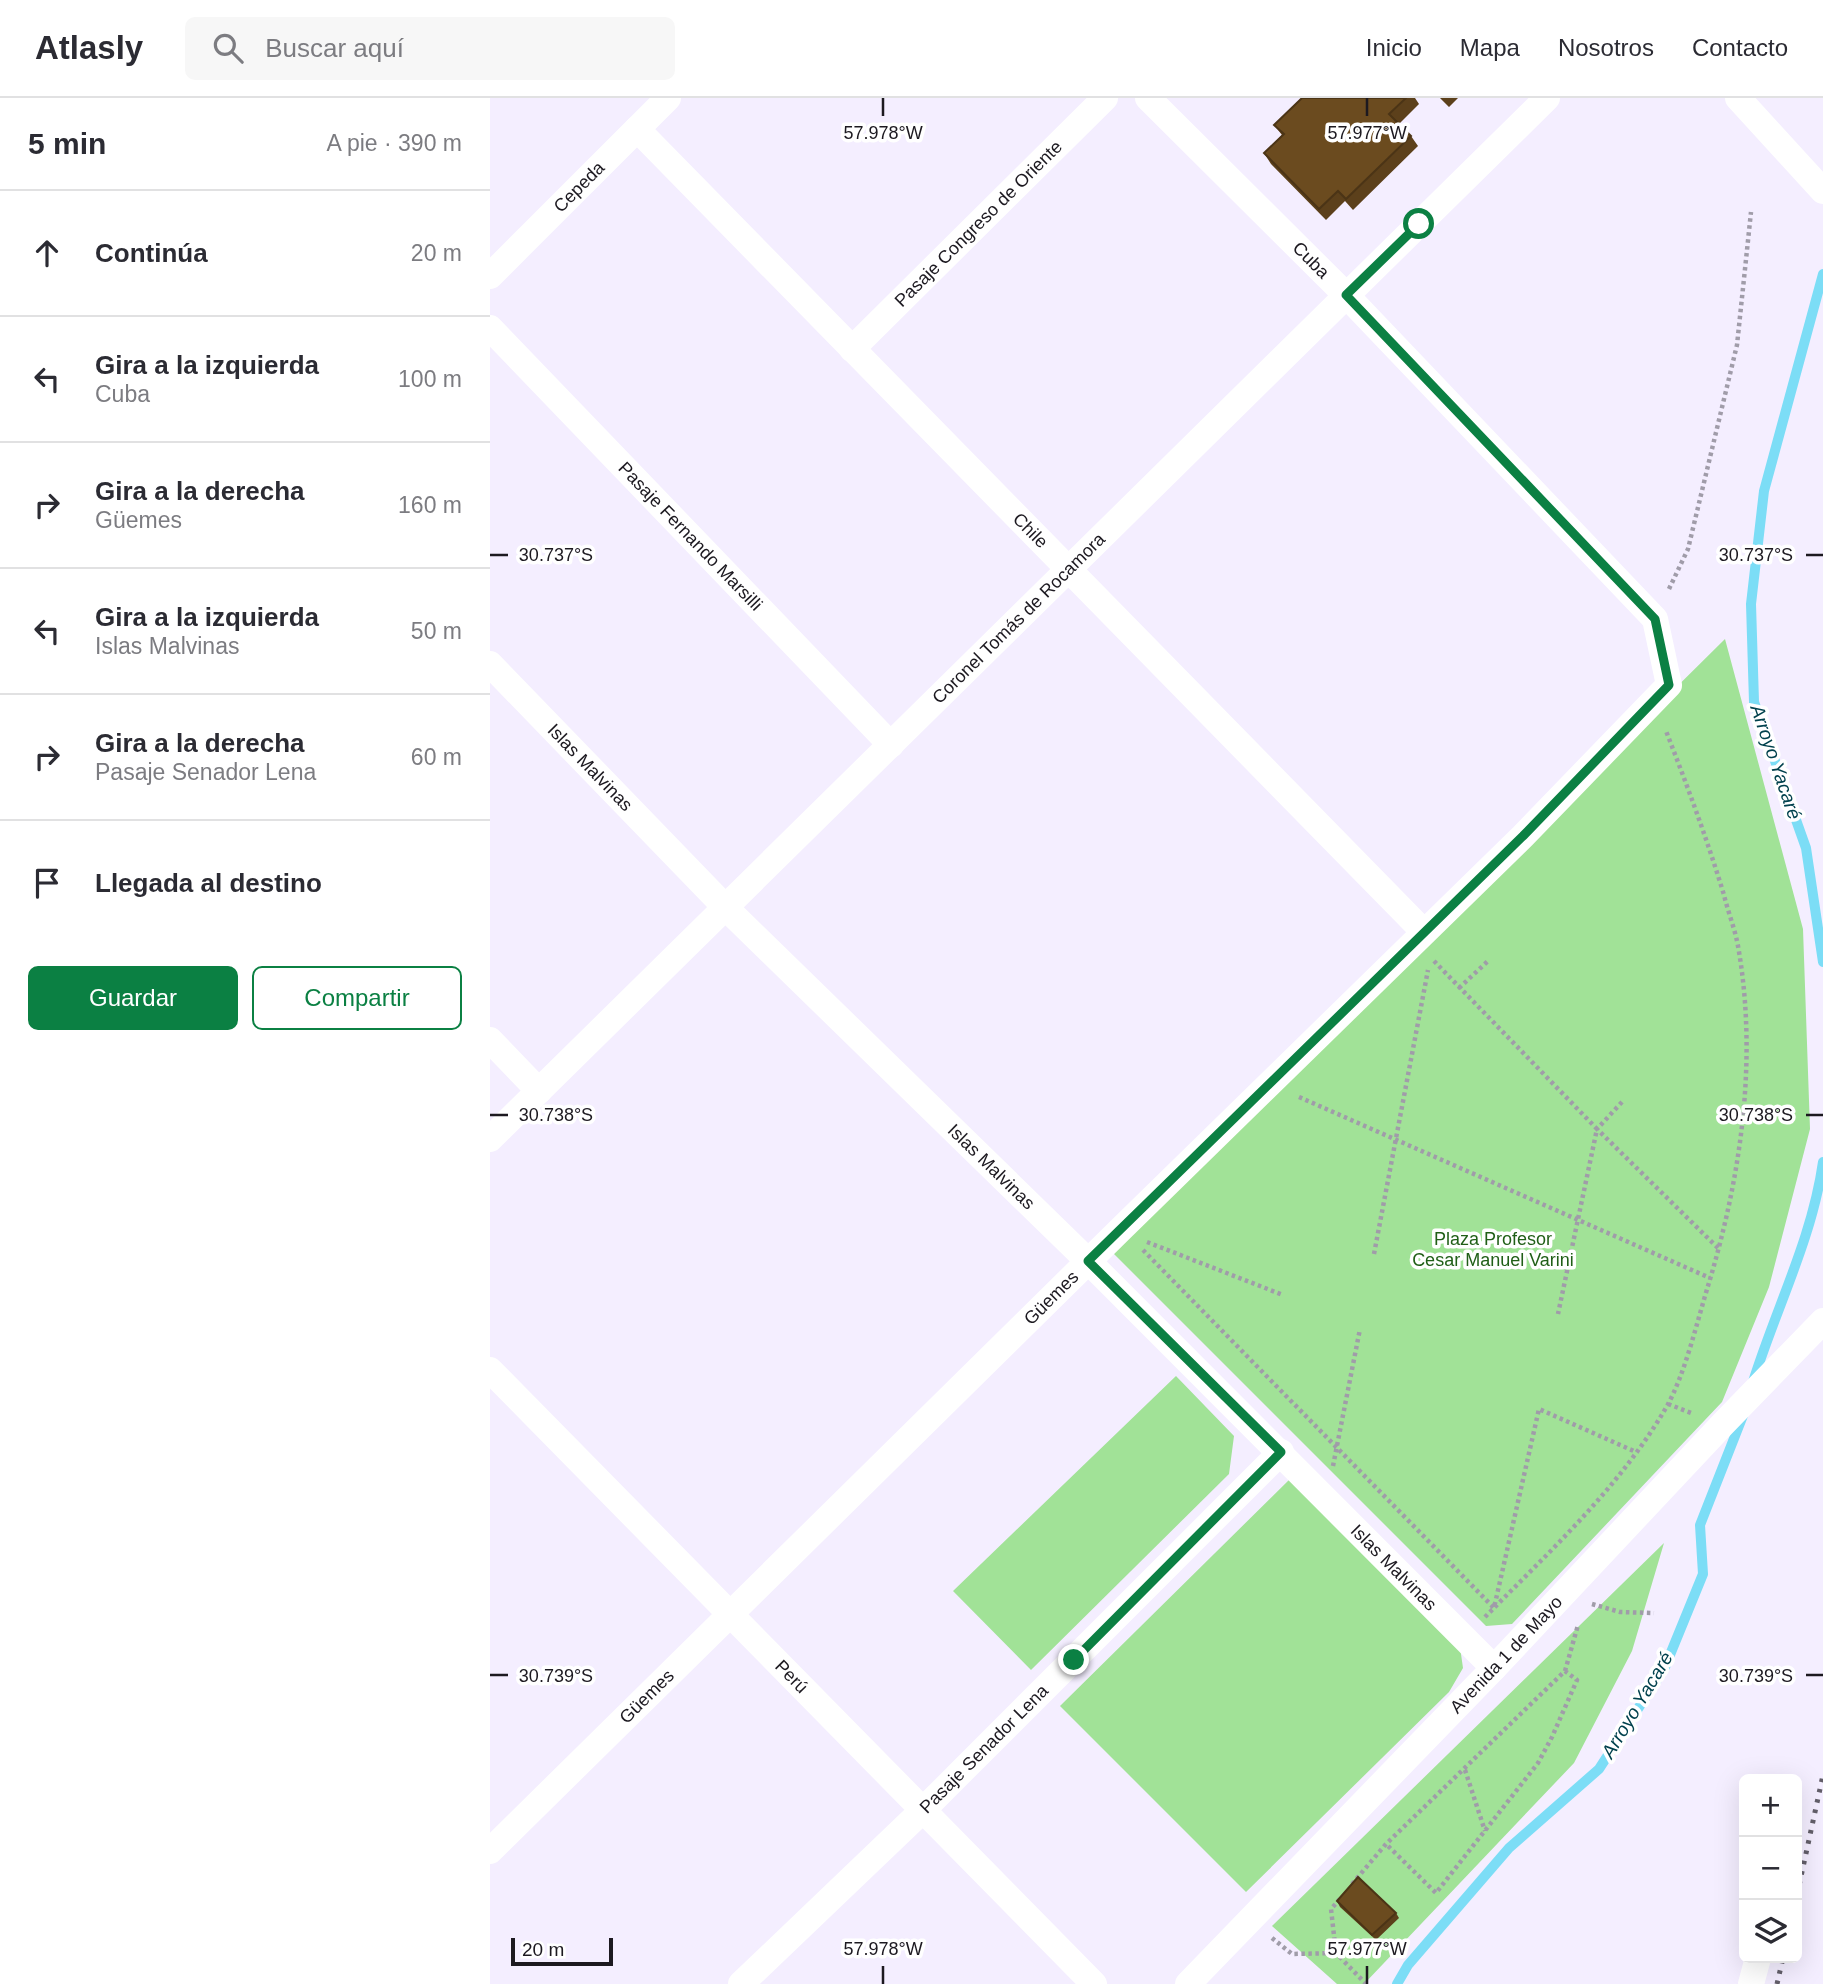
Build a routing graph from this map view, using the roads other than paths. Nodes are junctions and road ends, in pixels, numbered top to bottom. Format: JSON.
{"nodes":[{"id":1,"x":668,"y":98,"type":"edge"},
{"id":2,"x":1105,"y":98,"type":"edge"},
{"id":3,"x":1148,"y":98,"type":"edge"},
{"id":4,"x":1547,"y":98,"type":"edge"},
{"id":5,"x":1738,"y":98,"type":"edge"},
{"id":6,"x":638,"y":129,"type":"junction"},
{"id":7,"x":1816,"y":185,"type":"edge"},
{"id":8,"x":490,"y":276,"type":"edge"},
{"id":9,"x":1346,"y":295,"type":"junction"},
{"id":10,"x":490,"y":328,"type":"edge"},
{"id":11,"x":852,"y":349,"type":"junction"},
{"id":12,"x":1068,"y":570,"type":"junction"},
{"id":13,"x":490,"y":664,"type":"edge"},
{"id":14,"x":1669,"y":685,"type":"joint"},
{"id":15,"x":891,"y":745,"type":"junction"},
{"id":16,"x":726,"y":908,"type":"junction"},
{"id":17,"x":1424,"y":932,"type":"junction"},
{"id":18,"x":490,"y":1040,"type":"edge"},
{"id":19,"x":539,"y":1091,"type":"junction"},
{"id":20,"x":490,"y":1139,"type":"edge"},
{"id":21,"x":1088,"y":1261,"type":"junction"},
{"id":22,"x":1823,"y":1321,"type":"edge"},
{"id":23,"x":490,"y":1370,"type":"edge"},
{"id":24,"x":1281,"y":1452,"type":"junction"},
{"id":25,"x":731,"y":1615,"type":"junction"},
{"id":26,"x":1494,"y":1668,"type":"junction"},
{"id":27,"x":923,"y":1810,"type":"junction"},
{"id":28,"x":490,"y":1851,"type":"edge"},
{"id":29,"x":1757,"y":1963,"type":"edge"},
{"id":30,"x":741,"y":1984,"type":"edge"},
{"id":31,"x":1094,"y":1984,"type":"edge"},
{"id":32,"x":1188,"y":1984,"type":"edge"},
{"id":33,"x":1751,"y":1984,"type":"edge"}],
"edges":[{"from":1,"to":6,"type":"street","name":"Cepeda"},
{"from":2,"to":11,"type":"street","name":"Pasaje Congreso de Oriente"},
{"from":3,"to":9,"type":"street","name":"Cuba"},
{"from":4,"to":9,"type":"street","name":"Coronel Tomás de Rocamora"},
{"from":5,"to":7,"type":"street"},
{"from":6,"to":8,"type":"street","name":"Cepeda"},
{"from":6,"to":11,"type":"street","name":"Chile"},
{"from":9,"to":12,"type":"street","name":"Coronel Tomás de Rocamora"},
{"from":9,"to":14,"type":"street","name":"Cuba"},
{"from":10,"to":15,"type":"street","name":"Pasaje Fernando Marsilli"},
{"from":11,"to":12,"type":"street","name":"Chile"},
{"from":12,"to":15,"type":"street","name":"Coronel Tomás de Rocamora"},
{"from":12,"to":17,"type":"street","name":"Chile"},
{"from":13,"to":16,"type":"street","name":"Islas Malvinas"},
{"from":14,"to":17,"type":"street","name":"Güemes"},
{"from":15,"to":16,"type":"street","name":"Coronel Tomás de Rocamora"},
{"from":16,"to":19,"type":"street","name":"Coronel Tomás de Rocamora"},
{"from":16,"to":21,"type":"street","name":"Islas Malvinas"},
{"from":17,"to":21,"type":"street","name":"Güemes"},
{"from":18,"to":19,"type":"street"},
{"from":19,"to":20,"type":"street","name":"Coronel Tomás de Rocamora"},
{"from":21,"to":24,"type":"street","name":"Islas Malvinas"},
{"from":21,"to":25,"type":"street","name":"Güemes"},
{"from":22,"to":26,"type":"street","name":"Avenida 1 de Mayo"},
{"from":23,"to":25,"type":"street","name":"Perú"},
{"from":24,"to":26,"type":"street","name":"Islas Malvinas"},
{"from":24,"to":27,"type":"street","name":"Pasaje Senador Lena"},
{"from":25,"to":27,"type":"street","name":"Perú"},
{"from":25,"to":28,"type":"street","name":"Güemes"},
{"from":26,"to":32,"type":"street","name":"Avenida 1 de Mayo"},
{"from":27,"to":30,"type":"street","name":"Pasaje Senador Lena"},
{"from":27,"to":31,"type":"street","name":"Perú"},
{"from":29,"to":33,"type":"street"}]}
